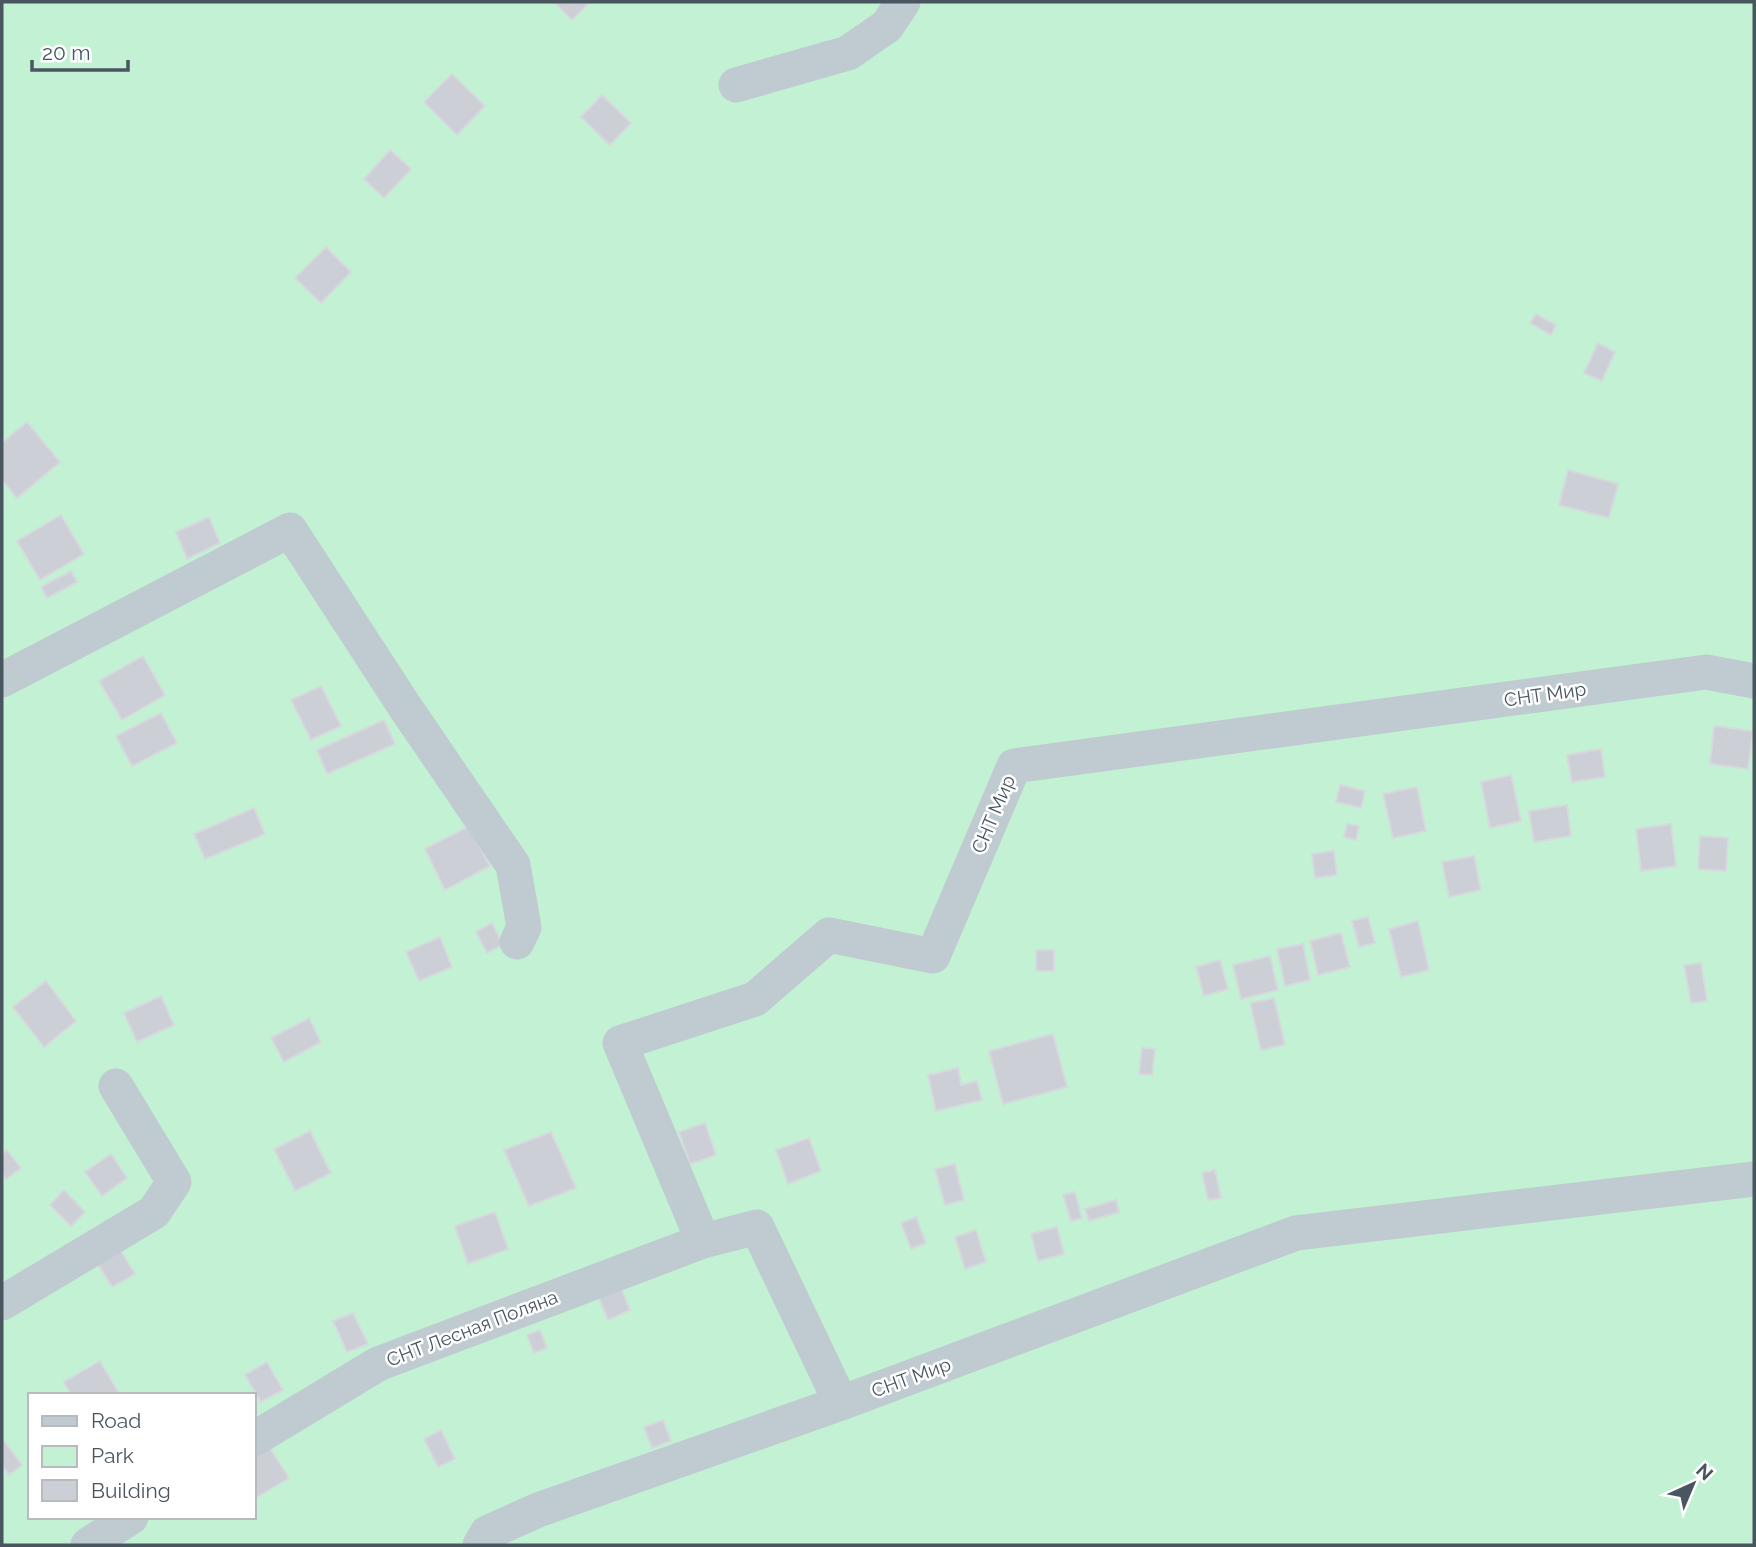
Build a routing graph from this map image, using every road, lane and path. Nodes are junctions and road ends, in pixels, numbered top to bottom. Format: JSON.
{"nodes":[{"id":1,"x":903,"y":2,"type":"edge"},
{"id":2,"x":736,"y":85,"type":"dead end"},
{"id":3,"x":2,"y":680,"type":"edge"},
{"id":4,"x":1754,"y":681,"type":"edge"},
{"id":5,"x":517,"y":942,"type":"dead end"},
{"id":6,"x":116,"y":1086,"type":"dead end"},
{"id":7,"x":1754,"y":1179,"type":"edge"},
{"id":8,"x":703,"y":1241,"type":"junction"},
{"id":9,"x":2,"y":1303,"type":"edge"},
{"id":10,"x":841,"y":1403,"type":"junction"},
{"id":11,"x":256,"y":1438,"type":"edge"},
{"id":12,"x":128,"y":1519,"type":"edge"},
{"id":13,"x":88,"y":1545,"type":"edge"},
{"id":14,"x":480,"y":1545,"type":"edge"}],
"edges":[{"from":1,"to":2,"type":"street"},
{"from":3,"to":5,"type":"street"},
{"from":4,"to":8,"type":"street","name":"СНТ Мир"},
{"from":6,"to":9,"type":"street"},
{"from":7,"to":10,"type":"street","name":"СНТ Мир"},
{"from":8,"to":10,"type":"street","name":"СНТ Лесная Поляна"},
{"from":8,"to":11,"type":"street","name":"СНТ Лесная Поляна"},
{"from":10,"to":14,"type":"street","name":"СНТ Мир"},
{"from":12,"to":13,"type":"street"}]}
